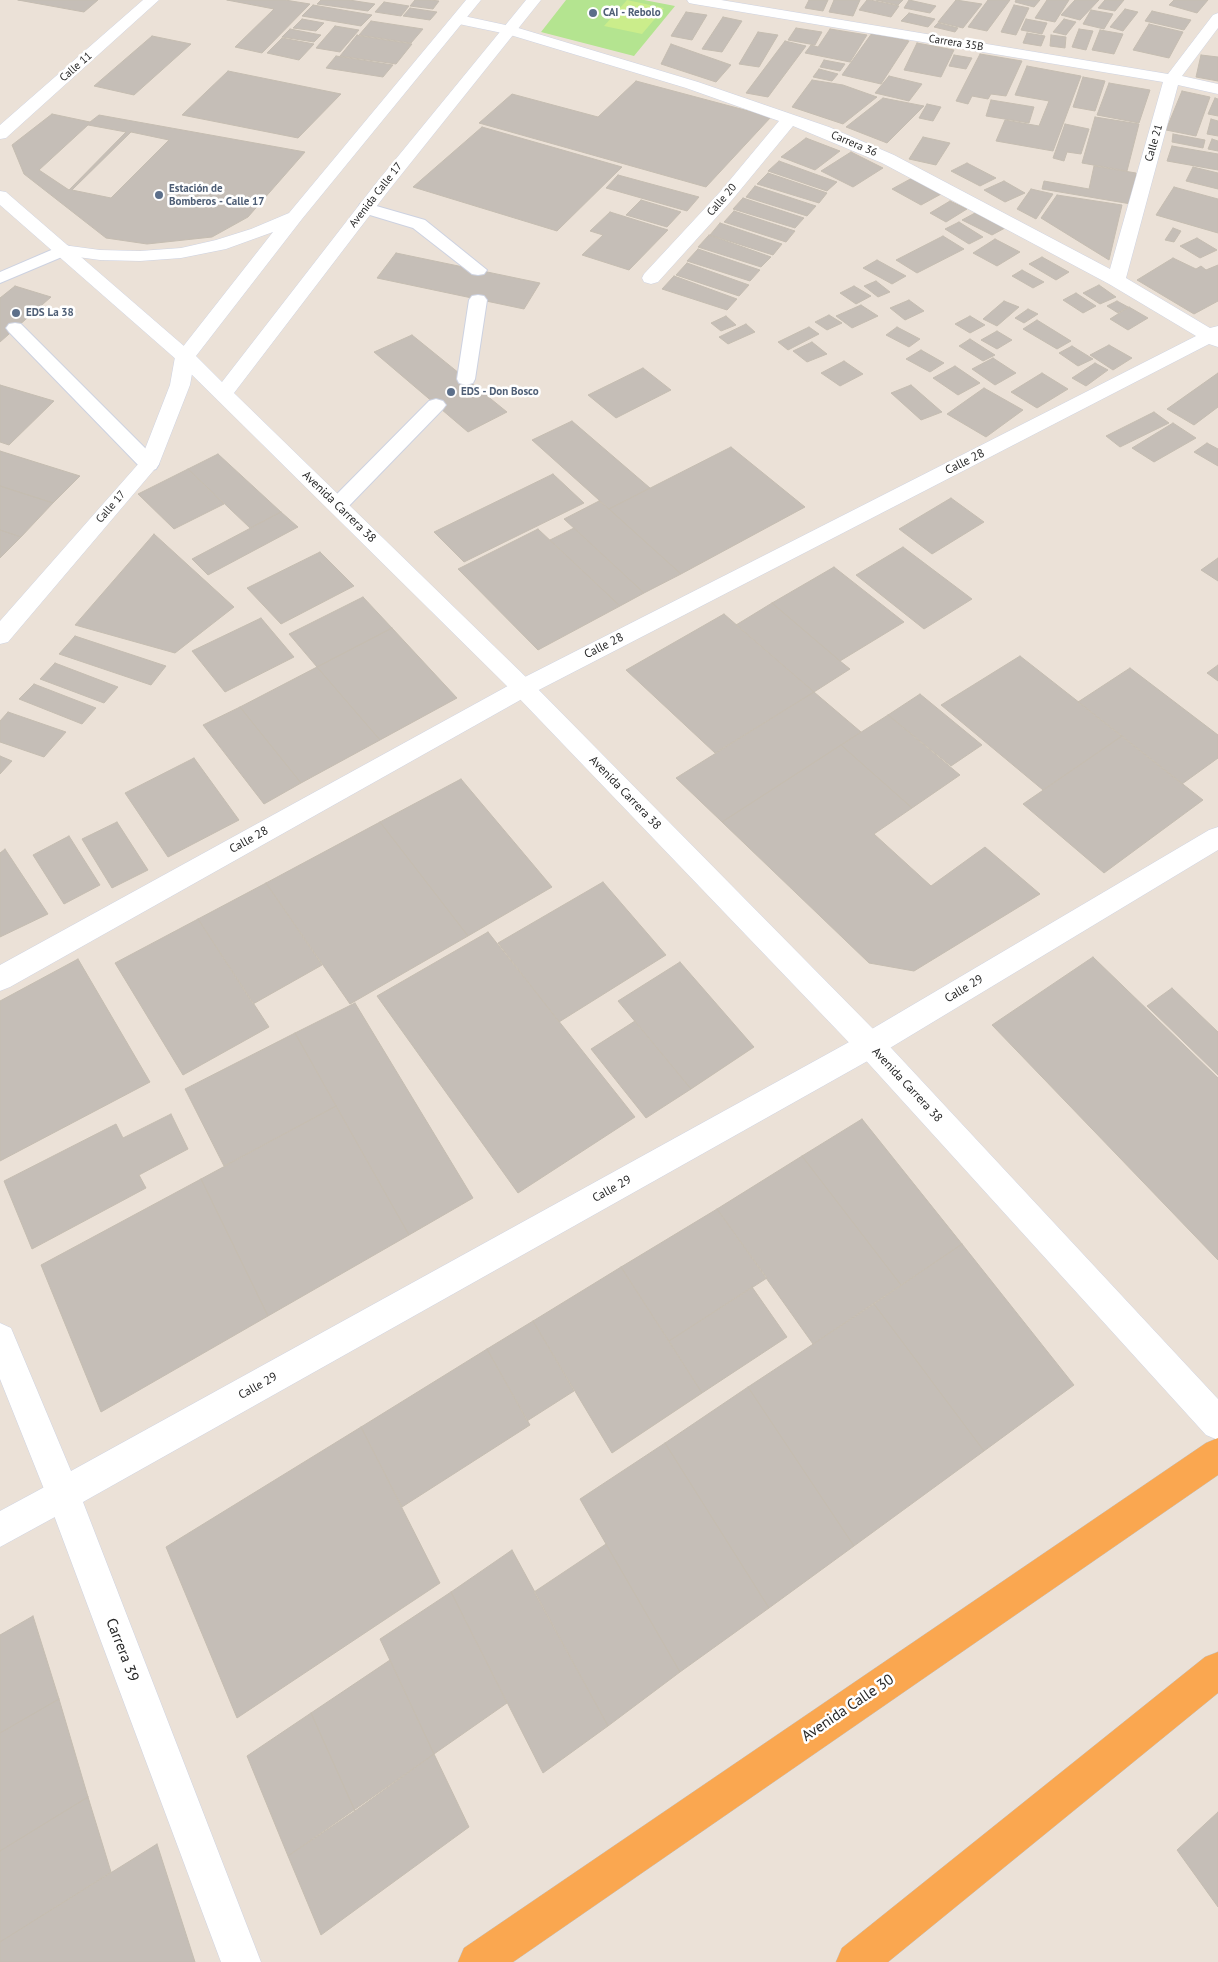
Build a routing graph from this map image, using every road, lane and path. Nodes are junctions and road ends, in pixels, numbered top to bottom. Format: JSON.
{"nodes":[{"id":1,"x":152,"y":0,"type":"edge"},
{"id":2,"x":474,"y":0,"type":"edge"},
{"id":3,"x":534,"y":0,"type":"edge"},
{"id":4,"x":694,"y":0,"type":"edge"},
{"id":5,"x":1218,"y":18,"type":"edge"},
{"id":6,"x":459,"y":20,"type":"junction"},
{"id":7,"x":510,"y":30,"type":"junction"},
{"id":8,"x":1172,"y":79,"type":"junction"},
{"id":9,"x":1218,"y":89,"type":"edge"},
{"id":10,"x":790,"y":119,"type":"junction"},
{"id":11,"x":0,"y":134,"type":"edge"},
{"id":12,"x":0,"y":196,"type":"edge"},
{"id":13,"x":366,"y":208,"type":"junction"},
{"id":14,"x":296,"y":215,"type":"junction"},
{"id":15,"x":63,"y":250,"type":"junction"},
{"id":16,"x":478,"y":270,"type":"dead end"},
{"id":17,"x":0,"y":278,"type":"edge"},
{"id":18,"x":651,"y":278,"type":"dead end"},
{"id":19,"x":1116,"y":280,"type":"junction"},
{"id":20,"x":478,"y":300,"type":"dead end"},
{"id":21,"x":15,"y":328,"type":"dead end"},
{"id":22,"x":1216,"y":336,"type":"edge"},
{"id":23,"x":185,"y":357,"type":"junction"},
{"id":24,"x":466,"y":379,"type":"dead end"},
{"id":25,"x":223,"y":394,"type":"junction"},
{"id":26,"x":436,"y":405,"type":"dead end"},
{"id":27,"x":149,"y":464,"type":"junction"},
{"id":28,"x":338,"y":505,"type":"junction"},
{"id":29,"x":0,"y":636,"type":"edge"},
{"id":30,"x":523,"y":688,"type":"junction"},
{"id":31,"x":1218,"y":837,"type":"edge"},
{"id":32,"x":0,"y":979,"type":"edge"},
{"id":33,"x":870,"y":1045,"type":"junction"},
{"id":34,"x":0,"y":1339,"type":"edge"},
{"id":35,"x":1218,"y":1423,"type":"edge"},
{"id":36,"x":1218,"y":1455,"type":"edge"},
{"id":37,"x":63,"y":1494,"type":"junction"},
{"id":38,"x":0,"y":1530,"type":"edge"},
{"id":39,"x":1218,"y":1670,"type":"edge"},
{"id":40,"x":241,"y":1962,"type":"edge"},
{"id":41,"x":478,"y":1962,"type":"edge"},
{"id":42,"x":856,"y":1962,"type":"edge"}],
"edges":[{"from":1,"to":11,"type":"street","name":"Calle 11"},
{"from":2,"to":6,"type":"street"},
{"from":3,"to":7,"type":"street","name":"Avenida Calle 17"},
{"from":4,"to":8,"type":"street","name":"Carrera 35B"},
{"from":5,"to":8,"type":"street","name":"Calle 21"},
{"from":6,"to":7,"type":"street","name":"Carrera 36"},
{"from":6,"to":14,"type":"street"},
{"from":7,"to":10,"type":"street","name":"Carrera 36"},
{"from":7,"to":13,"type":"street","name":"Avenida Calle 17"},
{"from":8,"to":9,"type":"street","name":"Carrera 35B"},
{"from":8,"to":19,"type":"street","name":"Calle 21"},
{"from":10,"to":18,"type":"street","name":"Calle 20"},
{"from":10,"to":19,"type":"street","name":"Carrera 36"},
{"from":12,"to":15,"type":"street","name":"Avenida Carrera 38"},
{"from":13,"to":16,"type":"lane"},
{"from":13,"to":25,"type":"street","name":"Avenida Calle 17"},
{"from":14,"to":15,"type":"street"},
{"from":14,"to":23,"type":"street"},
{"from":15,"to":17,"type":"lane"},
{"from":15,"to":23,"type":"street","name":"Avenida Carrera 38"},
{"from":19,"to":22,"type":"street","name":"Carrera 36"},
{"from":20,"to":24,"type":"lane"},
{"from":21,"to":27,"type":"lane"},
{"from":22,"to":30,"type":"street","name":"Calle 28"},
{"from":23,"to":25,"type":"street","name":"Avenida Carrera 38"},
{"from":23,"to":27,"type":"street","name":"Calle 17"},
{"from":25,"to":28,"type":"street","name":"Avenida Carrera 38"},
{"from":26,"to":28,"type":"lane"},
{"from":27,"to":29,"type":"street","name":"Calle 17"},
{"from":28,"to":30,"type":"street","name":"Avenida Carrera 38"},
{"from":30,"to":32,"type":"street","name":"Calle 28"},
{"from":30,"to":33,"type":"street","name":"Avenida Carrera 38"},
{"from":31,"to":33,"type":"street","name":"Calle 29"},
{"from":33,"to":35,"type":"street","name":"Avenida Carrera 38"},
{"from":33,"to":37,"type":"street","name":"Calle 29"},
{"from":34,"to":37,"type":"street","name":"Carrera 39"},
{"from":36,"to":41,"type":"highway","name":"Avenida Calle 30"},
{"from":37,"to":38,"type":"street","name":"Calle 29"},
{"from":37,"to":40,"type":"street","name":"Carrera 39"},
{"from":39,"to":42,"type":"highway"}]}
